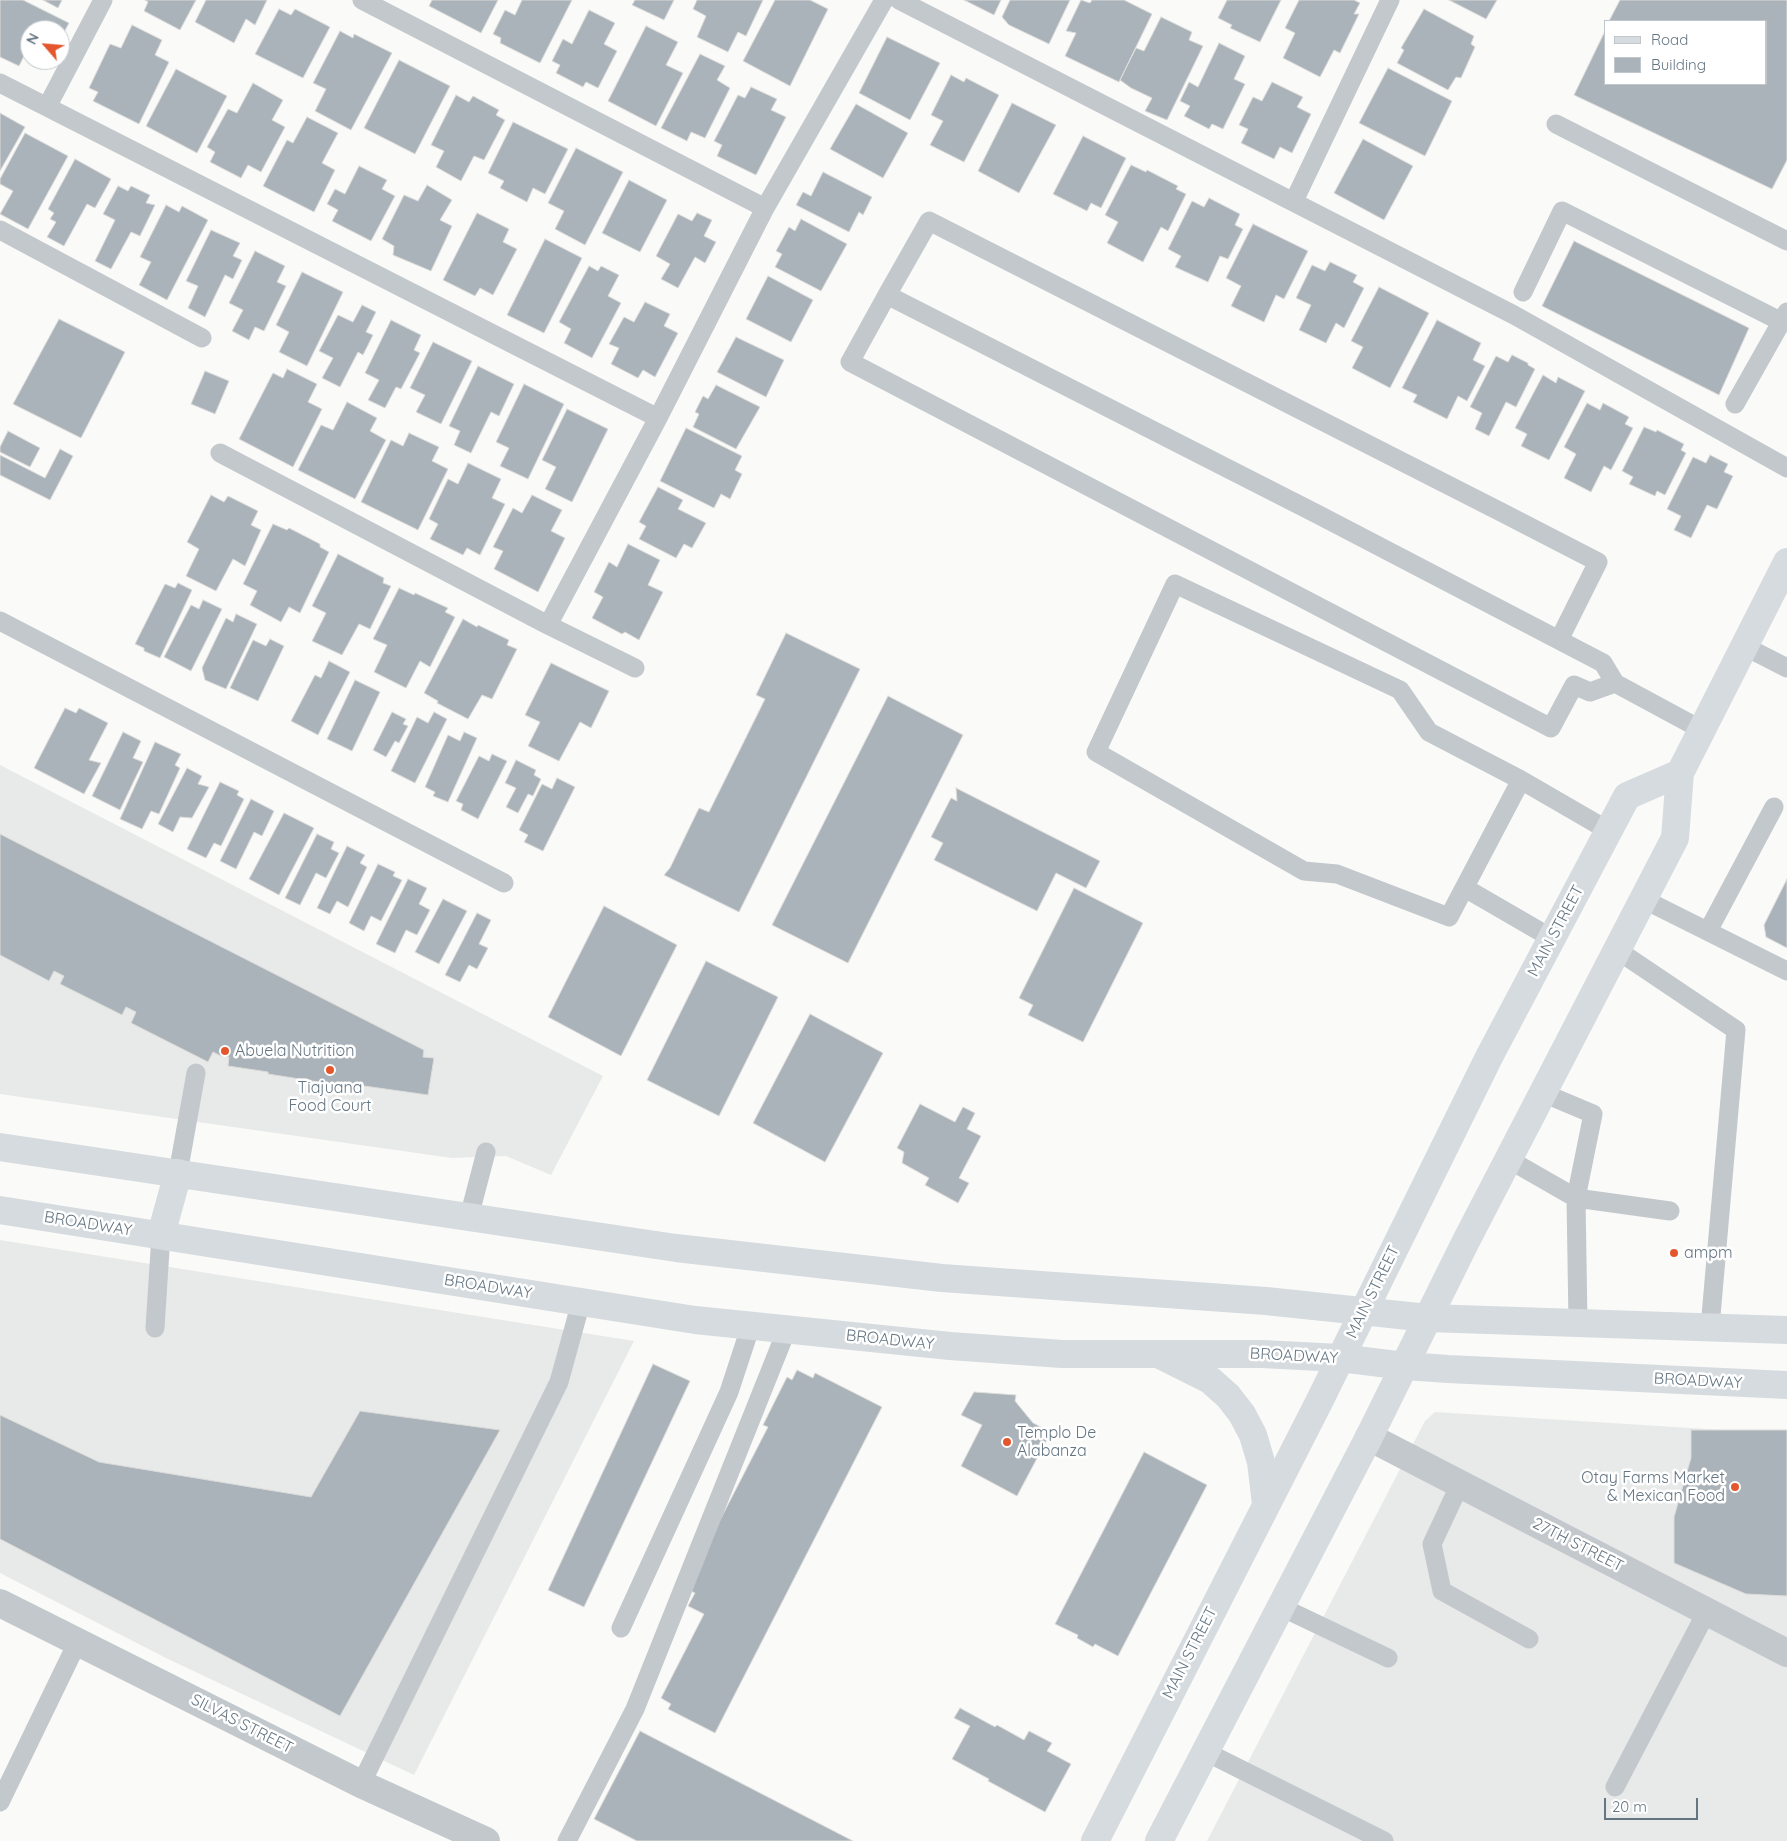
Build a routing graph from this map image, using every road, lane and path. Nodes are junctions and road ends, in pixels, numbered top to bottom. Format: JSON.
{"nodes":[{"id":1,"x":103,"y":0,"type":"edge"},
{"id":2,"x":362,"y":0,"type":"edge"},
{"id":3,"x":884,"y":0,"type":"edge"},
{"id":4,"x":899,"y":0,"type":"edge"},
{"id":5,"x":1390,"y":0,"type":"edge"},
{"id":6,"x":0,"y":83,"type":"edge"},
{"id":7,"x":47,"y":107,"type":"junction"},
{"id":8,"x":1556,"y":124,"type":"dead end"},
{"id":9,"x":1294,"y":201,"type":"junction"},
{"id":10,"x":765,"y":208,"type":"junction"},
{"id":11,"x":0,"y":230,"type":"edge"},
{"id":12,"x":1787,"y":240,"type":"edge"},
{"id":13,"x":1523,"y":292,"type":"dead end"},
{"id":14,"x":887,"y":295,"type":"junction"},
{"id":15,"x":1784,"y":317,"type":"edge"},
{"id":16,"x":202,"y":338,"type":"dead end"},
{"id":17,"x":1735,"y":404,"type":"dead end"},
{"id":18,"x":658,"y":418,"type":"junction"},
{"id":19,"x":220,"y":453,"type":"dead end"},
{"id":20,"x":1787,"y":468,"type":"edge"},
{"id":21,"x":1785,"y":571,"type":"edge"},
{"id":22,"x":0,"y":621,"type":"edge"},
{"id":23,"x":548,"y":624,"type":"junction"},
{"id":24,"x":1558,"y":640,"type":"junction"},
{"id":25,"x":1744,"y":646,"type":"junction"},
{"id":26,"x":635,"y":668,"type":"dead end"},
{"id":27,"x":1787,"y":668,"type":"edge"},
{"id":28,"x":1615,"y":683,"type":"junction"},
{"id":29,"x":1702,"y":730,"type":"junction"},
{"id":30,"x":1680,"y":773,"type":"junction"},
{"id":31,"x":1521,"y":780,"type":"junction"},
{"id":32,"x":1774,"y":807,"type":"dead end"},
{"id":33,"x":1609,"y":831,"type":"junction"},
{"id":34,"x":504,"y":884,"type":"dead end"},
{"id":35,"x":1465,"y":888,"type":"junction"},
{"id":36,"x":1643,"y":898,"type":"junction"},
{"id":37,"x":1708,"y":932,"type":"junction"},
{"id":38,"x":1553,"y":939,"type":"junction"},
{"id":39,"x":1617,"y":950,"type":"junction"},
{"id":40,"x":1787,"y":972,"type":"edge"},
{"id":41,"x":196,"y":1073,"type":"dead end"},
{"id":42,"x":1543,"y":1093,"type":"junction"},
{"id":43,"x":0,"y":1146,"type":"edge"},
{"id":44,"x":486,"y":1152,"type":"dead end"},
{"id":45,"x":1508,"y":1159,"type":"junction"},
{"id":46,"x":178,"y":1173,"type":"junction"},
{"id":47,"x":1576,"y":1198,"type":"junction"},
{"id":48,"x":0,"y":1210,"type":"edge"},
{"id":49,"x":1670,"y":1211,"type":"dead end"},
{"id":50,"x":469,"y":1217,"type":"junction"},
{"id":51,"x":161,"y":1235,"type":"junction"},
{"id":52,"x":581,"y":1302,"type":"junction"},
{"id":53,"x":1364,"y":1311,"type":"junction"},
{"id":54,"x":1428,"y":1318,"type":"junction"},
{"id":55,"x":1578,"y":1323,"type":"junction"},
{"id":56,"x":751,"y":1325,"type":"junction"},
{"id":57,"x":1710,"y":1327,"type":"junction"},
{"id":58,"x":155,"y":1328,"type":"dead end"},
{"id":59,"x":787,"y":1329,"type":"junction"},
{"id":60,"x":1787,"y":1330,"type":"edge"},
{"id":61,"x":1158,"y":1354,"type":"junction"},
{"id":62,"x":1340,"y":1358,"type":"junction"},
{"id":63,"x":1405,"y":1366,"type":"junction"},
{"id":64,"x":1787,"y":1385,"type":"edge"},
{"id":65,"x":1369,"y":1437,"type":"junction"},
{"id":66,"x":1460,"y":1484,"type":"junction"},
{"id":67,"x":1266,"y":1504,"type":"junction"},
{"id":68,"x":0,"y":1603,"type":"edge"},
{"id":69,"x":1281,"y":1607,"type":"junction"},
{"id":70,"x":1707,"y":1611,"type":"junction"},
{"id":71,"x":621,"y":1628,"type":"dead end"},
{"id":72,"x":1529,"y":1639,"type":"dead end"},
{"id":73,"x":78,"y":1641,"type":"junction"},
{"id":74,"x":1787,"y":1653,"type":"edge"},
{"id":75,"x":1388,"y":1658,"type":"dead end"},
{"id":76,"x":1206,"y":1752,"type":"junction"},
{"id":77,"x":361,"y":1784,"type":"junction"},
{"id":78,"x":1615,"y":1787,"type":"dead end"},
{"id":79,"x":0,"y":1802,"type":"edge"},
{"id":80,"x":486,"y":1841,"type":"edge"},
{"id":81,"x":567,"y":1841,"type":"edge"},
{"id":82,"x":1095,"y":1841,"type":"edge"},
{"id":83,"x":1159,"y":1841,"type":"edge"},
{"id":84,"x":1384,"y":1841,"type":"edge"}],
"edges":[{"from":1,"to":7,"type":"lane"},
{"from":2,"to":10,"type":"lane"},
{"from":3,"to":10,"type":"lane"},
{"from":4,"to":9,"type":"lane"},
{"from":5,"to":9,"type":"lane"},
{"from":6,"to":7,"type":"lane"},
{"from":7,"to":18,"type":"lane"},
{"from":8,"to":12,"type":"lane"},
{"from":9,"to":20,"type":"lane"},
{"from":10,"to":18,"type":"lane"},
{"from":11,"to":16,"type":"lane"},
{"from":13,"to":15,"type":"lane"},
{"from":14,"to":24,"type":"lane"},
{"from":14,"to":24,"type":"lane"},
{"from":14,"to":28,"type":"lane"},
{"from":15,"to":17,"type":"lane"},
{"from":18,"to":23,"type":"lane"},
{"from":19,"to":23,"type":"lane"},
{"from":21,"to":25,"type":"main road"},
{"from":22,"to":34,"type":"lane"},
{"from":23,"to":26,"type":"lane"},
{"from":24,"to":28,"type":"lane"},
{"from":25,"to":27,"type":"lane"},
{"from":25,"to":29,"type":"main road"},
{"from":28,"to":29,"type":"lane"},
{"from":29,"to":30,"type":"main road"},
{"from":30,"to":33,"type":"main road","name":"MAIN STREET"},
{"from":30,"to":36,"type":"main road"},
{"from":31,"to":33,"type":"lane"},
{"from":31,"to":35,"type":"lane"},
{"from":31,"to":35,"type":"lane"},
{"from":32,"to":37,"type":"lane"},
{"from":33,"to":38,"type":"main road","name":"MAIN STREET"},
{"from":35,"to":38,"type":"lane"},
{"from":36,"to":37,"type":"lane"},
{"from":36,"to":39,"type":"main road"},
{"from":37,"to":40,"type":"lane"},
{"from":38,"to":53,"type":"main road","name":"MAIN STREET"},
{"from":39,"to":42,"type":"main road"},
{"from":39,"to":57,"type":"lane"},
{"from":41,"to":46,"type":"lane"},
{"from":42,"to":45,"type":"main road"},
{"from":42,"to":47,"type":"lane"},
{"from":43,"to":46,"type":"main road"},
{"from":44,"to":50,"type":"lane"},
{"from":45,"to":47,"type":"lane"},
{"from":45,"to":54,"type":"main road"},
{"from":46,"to":50,"type":"main road"},
{"from":46,"to":51,"type":"main road"},
{"from":47,"to":49,"type":"lane"},
{"from":47,"to":55,"type":"lane"},
{"from":48,"to":51,"type":"main road","name":"BROADWAY"},
{"from":50,"to":53,"type":"main road"},
{"from":51,"to":52,"type":"main road","name":"BROADWAY"},
{"from":51,"to":58,"type":"lane"},
{"from":52,"to":56,"type":"main road","name":"BROADWAY"},
{"from":52,"to":77,"type":"lane"},
{"from":53,"to":54,"type":"main road"},
{"from":53,"to":62,"type":"main road","name":"MAIN STREET"},
{"from":54,"to":55,"type":"main road"},
{"from":54,"to":63,"type":"main road"},
{"from":55,"to":57,"type":"main road"},
{"from":56,"to":59,"type":"main road","name":"BROADWAY"},
{"from":56,"to":71,"type":"lane"},
{"from":57,"to":60,"type":"main road"},
{"from":59,"to":61,"type":"main road","name":"BROADWAY"},
{"from":59,"to":81,"type":"lane"},
{"from":61,"to":62,"type":"main road","name":"BROADWAY"},
{"from":61,"to":67,"type":"main road"},
{"from":62,"to":63,"type":"main road","name":"BROADWAY"},
{"from":62,"to":67,"type":"main road","name":"MAIN STREET"},
{"from":63,"to":64,"type":"main road","name":"BROADWAY"},
{"from":63,"to":65,"type":"main road"},
{"from":65,"to":66,"type":"street","name":"27TH STREET"},
{"from":65,"to":69,"type":"main road"},
{"from":66,"to":70,"type":"street","name":"27TH STREET"},
{"from":66,"to":72,"type":"lane"},
{"from":67,"to":82,"type":"main road","name":"MAIN STREET"},
{"from":68,"to":73,"type":"street","name":"SILVAS STREET"},
{"from":69,"to":75,"type":"lane"},
{"from":69,"to":76,"type":"main road"},
{"from":70,"to":74,"type":"street","name":"27TH STREET"},
{"from":70,"to":78,"type":"lane"},
{"from":73,"to":77,"type":"street","name":"SILVAS STREET"},
{"from":73,"to":79,"type":"lane"},
{"from":76,"to":83,"type":"main road"},
{"from":76,"to":84,"type":"lane"},
{"from":77,"to":80,"type":"street","name":"SILVAS STREET"}]}
